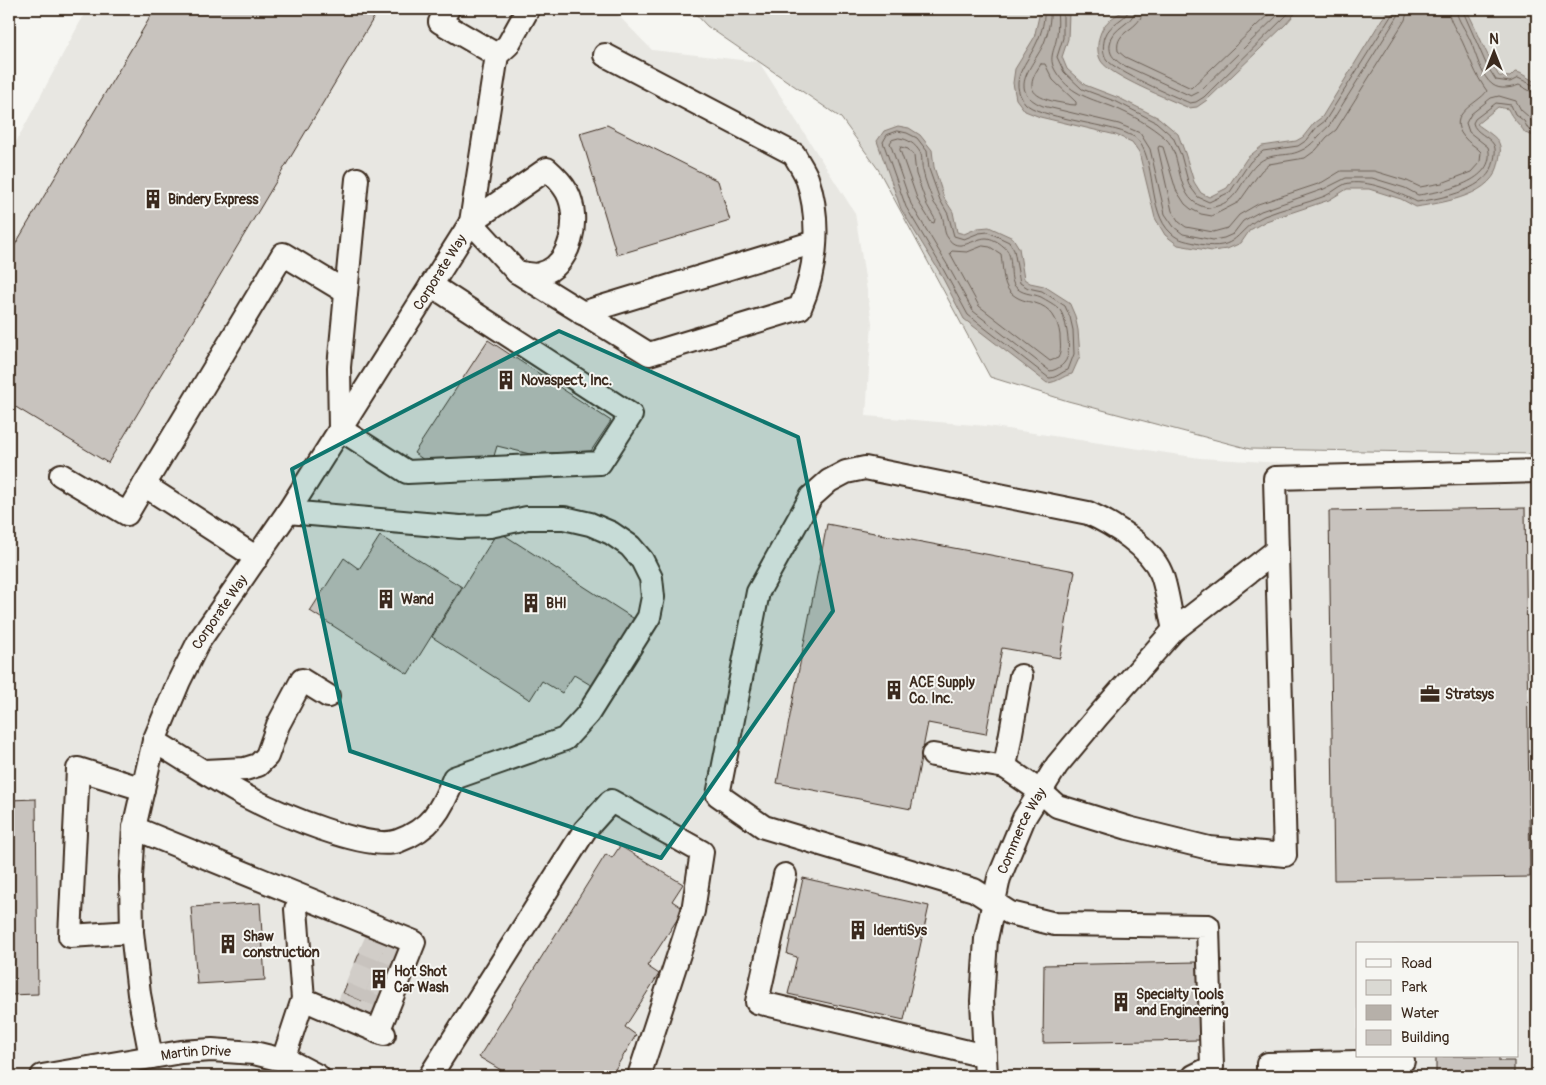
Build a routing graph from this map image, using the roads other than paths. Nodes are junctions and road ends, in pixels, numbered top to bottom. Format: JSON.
{"nodes":[{"id":1,"x":448,"y":9,"type":"edge"},
{"id":2,"x":528,"y":9,"type":"edge"},
{"id":3,"x":497,"y":55,"type":"junction"},
{"id":4,"x":605,"y":55,"type":"dead end"},
{"id":5,"x":357,"y":179,"type":"dead end"},
{"id":6,"x":471,"y":222,"type":"junction"},
{"id":7,"x":815,"y":242,"type":"junction"},
{"id":8,"x":517,"y":272,"type":"junction"},
{"id":9,"x":431,"y":285,"type":"junction"},
{"id":10,"x":346,"y":292,"type":"junction"},
{"id":11,"x":582,"y":313,"type":"junction"},
{"id":12,"x":340,"y":429,"type":"junction"},
{"id":13,"x":1537,"y":471,"type":"edge"},
{"id":14,"x":62,"y":475,"type":"dead end"},
{"id":15,"x":144,"y":485,"type":"junction"},
{"id":16,"x":288,"y":512,"type":"junction"},
{"id":17,"x":1277,"y":550,"type":"junction"},
{"id":18,"x":257,"y":558,"type":"junction"},
{"id":19,"x":1174,"y":630,"type":"junction"},
{"id":20,"x":1022,"y":676,"type":"dead end"},
{"id":21,"x":328,"y":696,"type":"dead end"},
{"id":22,"x":154,"y":741,"type":"junction"},
{"id":23,"x":932,"y":755,"type":"dead end"},
{"id":24,"x":1005,"y":767,"type":"junction"},
{"id":25,"x":205,"y":771,"type":"junction"},
{"id":26,"x":143,"y":789,"type":"junction"},
{"id":27,"x":1041,"y":792,"type":"junction"},
{"id":28,"x":134,"y":828,"type":"junction"},
{"id":29,"x":786,"y":875,"type":"dead end"},
{"id":30,"x":993,"y":902,"type":"junction"},
{"id":31,"x":296,"y":909,"type":"dead end"},
{"id":32,"x":132,"y":932,"type":"junction"},
{"id":33,"x":303,"y":999,"type":"junction"},
{"id":34,"x":151,"y":1057,"type":"junction"},
{"id":35,"x":283,"y":1060,"type":"junction"},
{"id":36,"x":1402,"y":1061,"type":"dead end"},
{"id":37,"x":986,"y":1066,"type":"edge"},
{"id":38,"x":42,"y":1076,"type":"edge"},
{"id":39,"x":318,"y":1076,"type":"edge"},
{"id":40,"x":430,"y":1076,"type":"edge"},
{"id":41,"x":639,"y":1076,"type":"edge"},
{"id":42,"x":1194,"y":1076,"type":"edge"},
{"id":43,"x":1268,"y":1076,"type":"edge"}],
"edges":[{"from":1,"to":3,"type":"street"},
{"from":2,"to":3,"type":"street"},
{"from":3,"to":6,"type":"street"},
{"from":4,"to":7,"type":"street"},
{"from":5,"to":10,"type":"street"},
{"from":6,"to":8,"type":"street"},
{"from":6,"to":8,"type":"street"},
{"from":6,"to":9,"type":"street","name":"Corporate Way"},
{"from":7,"to":11,"type":"street"},
{"from":7,"to":11,"type":"street"},
{"from":8,"to":11,"type":"street"},
{"from":9,"to":12,"type":"street","name":"Corporate Way"},
{"from":9,"to":12,"type":"street"},
{"from":10,"to":12,"type":"street"},
{"from":10,"to":15,"type":"street"},
{"from":12,"to":16,"type":"street","name":"Corporate Way"},
{"from":13,"to":17,"type":"street"},
{"from":14,"to":15,"type":"street"},
{"from":15,"to":18,"type":"street"},
{"from":16,"to":18,"type":"street","name":"Corporate Way"},
{"from":16,"to":25,"type":"street"},
{"from":17,"to":19,"type":"street","name":"Commerce Way"},
{"from":17,"to":27,"type":"street"},
{"from":18,"to":22,"type":"street","name":"Corporate Way"},
{"from":19,"to":27,"type":"street","name":"Commerce Way"},
{"from":19,"to":30,"type":"street"},
{"from":20,"to":24,"type":"street"},
{"from":21,"to":25,"type":"street"},
{"from":22,"to":25,"type":"street"},
{"from":22,"to":26,"type":"street","name":"Corporate Way"},
{"from":23,"to":24,"type":"street"},
{"from":24,"to":27,"type":"street"},
{"from":26,"to":28,"type":"street","name":"Corporate Way"},
{"from":26,"to":32,"type":"street"},
{"from":27,"to":30,"type":"street","name":"Commerce Way"},
{"from":28,"to":32,"type":"street","name":"Corporate Way"},
{"from":28,"to":33,"type":"street"},
{"from":29,"to":37,"type":"street"},
{"from":30,"to":37,"type":"street","name":"Commerce Way"},
{"from":30,"to":42,"type":"street"},
{"from":31,"to":33,"type":"street"},
{"from":32,"to":34,"type":"street","name":"Corporate Way"},
{"from":33,"to":35,"type":"street"},
{"from":34,"to":35,"type":"street","name":"Martin Drive"},
{"from":34,"to":38,"type":"street","name":"Martin Drive"},
{"from":35,"to":39,"type":"street","name":"Martin Drive"},
{"from":36,"to":43,"type":"street"},
{"from":40,"to":41,"type":"street"}]}
